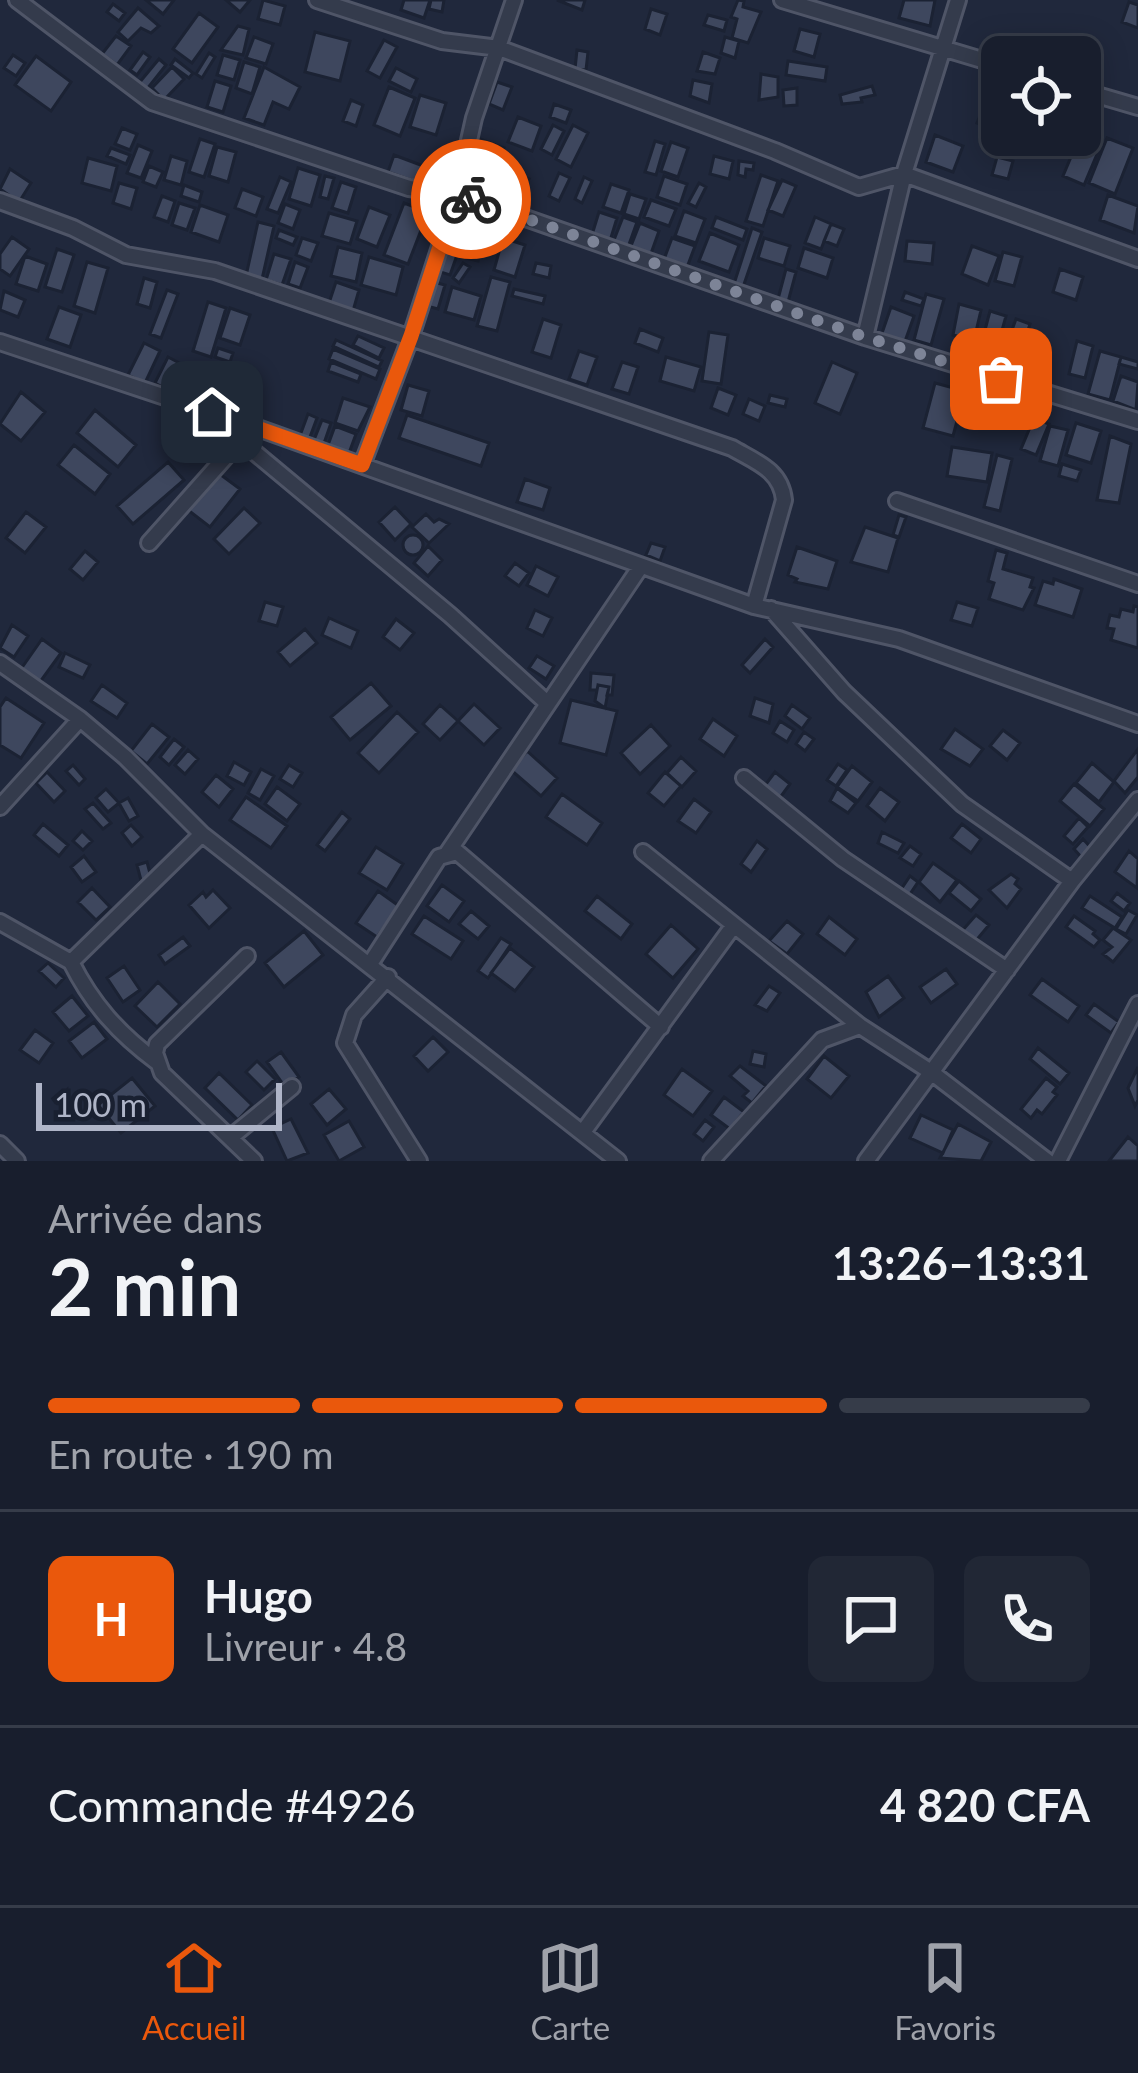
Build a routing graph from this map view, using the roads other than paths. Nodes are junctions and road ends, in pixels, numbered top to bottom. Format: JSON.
{"nodes":[{"id":1,"x":17,"y":0,"type":"edge"},
{"id":2,"x":317,"y":0,"type":"edge"},
{"id":3,"x":514,"y":0,"type":"edge"},
{"id":4,"x":782,"y":0,"type":"edge"},
{"id":5,"x":958,"y":0,"type":"edge"},
{"id":6,"x":499,"y":48,"type":"junction"},
{"id":7,"x":945,"y":49,"type":"junction"},
{"id":8,"x":981,"y":60,"type":"edge"},
{"id":9,"x":1101,"y":96,"type":"edge"},
{"id":10,"x":1138,"y":107,"type":"edge"},
{"id":11,"x":904,"y":174,"type":"junction"},
{"id":12,"x":457,"y":194,"type":"junction"},
{"id":13,"x":0,"y":201,"type":"edge"},
{"id":14,"x":1138,"y":259,"type":"edge"},
{"id":15,"x":411,"y":336,"type":"junction"},
{"id":16,"x":865,"y":337,"type":"junction"},
{"id":17,"x":0,"y":342,"type":"edge"},
{"id":18,"x":1138,"y":421,"type":"edge"},
{"id":19,"x":252,"y":426,"type":"junction"},
{"id":20,"x":241,"y":441,"type":"junction"},
{"id":21,"x":362,"y":465,"type":"junction"},
{"id":22,"x":897,"y":501,"type":"dead end"},
{"id":23,"x":149,"y":543,"type":"dead end"},
{"id":24,"x":641,"y":566,"type":"junction"},
{"id":25,"x":1138,"y":584,"type":"edge"},
{"id":26,"x":754,"y":605,"type":"junction"},
{"id":27,"x":771,"y":610,"type":"junction"},
{"id":28,"x":0,"y":663,"type":"edge"},
{"id":29,"x":546,"y":702,"type":"junction"},
{"id":30,"x":80,"y":719,"type":"junction"},
{"id":31,"x":1138,"y":724,"type":"edge"},
{"id":32,"x":744,"y":778,"type":"dead end"},
{"id":33,"x":1138,"y":800,"type":"edge"},
{"id":34,"x":0,"y":807,"type":"edge"},
{"id":35,"x":202,"y":833,"type":"junction"},
{"id":36,"x":448,"y":852,"type":"junction"},
{"id":37,"x":643,"y":852,"type":"dead end"},
{"id":38,"x":1072,"y":881,"type":"junction"},
{"id":39,"x":0,"y":922,"type":"edge"},
{"id":40,"x":734,"y":925,"type":"junction"},
{"id":41,"x":247,"y":956,"type":"dead end"},
{"id":42,"x":71,"y":962,"type":"junction"},
{"id":43,"x":370,"y":964,"type":"junction"},
{"id":44,"x":1007,"y":970,"type":"junction"},
{"id":45,"x":388,"y":977,"type":"junction"},
{"id":46,"x":1138,"y":1004,"type":"edge"},
{"id":47,"x":860,"y":1026,"type":"junction"},
{"id":48,"x":661,"y":1027,"type":"junction"},
{"id":49,"x":157,"y":1063,"type":"junction"},
{"id":50,"x":931,"y":1072,"type":"junction"},
{"id":51,"x":292,"y":1087,"type":"dead end"},
{"id":52,"x":583,"y":1132,"type":"junction"},
{"id":53,"x":232,"y":1137,"type":"junction"},
{"id":54,"x":0,"y":1144,"type":"edge"},
{"id":55,"x":17,"y":1161,"type":"edge"},
{"id":56,"x":254,"y":1161,"type":"edge"},
{"id":57,"x":419,"y":1161,"type":"edge"},
{"id":58,"x":618,"y":1161,"type":"edge"},
{"id":59,"x":711,"y":1161,"type":"edge"},
{"id":60,"x":866,"y":1161,"type":"edge"},
{"id":61,"x":1048,"y":1161,"type":"edge"},
{"id":62,"x":1058,"y":1161,"type":"edge"}],
"edges":[{"from":1,"to":12,"type":"street"},
{"from":2,"to":6,"type":"street"},
{"from":3,"to":6,"type":"street"},
{"from":4,"to":7,"type":"street"},
{"from":5,"to":7,"type":"street"},
{"from":6,"to":11,"type":"street"},
{"from":6,"to":12,"type":"street"},
{"from":7,"to":8,"type":"street"},
{"from":7,"to":11,"type":"street"},
{"from":9,"to":10,"type":"street"},
{"from":11,"to":14,"type":"street"},
{"from":11,"to":16,"type":"street"},
{"from":12,"to":15,"type":"street"},
{"from":12,"to":16,"type":"street"},
{"from":13,"to":15,"type":"street"},
{"from":15,"to":21,"type":"street"},
{"from":15,"to":26,"type":"street"},
{"from":16,"to":18,"type":"street"},
{"from":17,"to":19,"type":"street"},
{"from":19,"to":20,"type":"street"},
{"from":19,"to":21,"type":"street"},
{"from":20,"to":23,"type":"street"},
{"from":20,"to":29,"type":"street"},
{"from":21,"to":24,"type":"street"},
{"from":22,"to":25,"type":"street"},
{"from":24,"to":26,"type":"street"},
{"from":24,"to":29,"type":"street"},
{"from":26,"to":27,"type":"street"},
{"from":27,"to":31,"type":"street"},
{"from":27,"to":38,"type":"street"},
{"from":28,"to":30,"type":"street"},
{"from":29,"to":36,"type":"street"},
{"from":30,"to":34,"type":"street"},
{"from":30,"to":35,"type":"street"},
{"from":32,"to":44,"type":"street"},
{"from":33,"to":38,"type":"street"},
{"from":35,"to":42,"type":"street"},
{"from":35,"to":43,"type":"street"},
{"from":36,"to":43,"type":"street"},
{"from":36,"to":48,"type":"street"},
{"from":37,"to":40,"type":"street"},
{"from":38,"to":44,"type":"street"},
{"from":39,"to":42,"type":"street"},
{"from":40,"to":47,"type":"street"},
{"from":40,"to":48,"type":"street"},
{"from":41,"to":49,"type":"street"},
{"from":42,"to":49,"type":"street"},
{"from":43,"to":45,"type":"street"},
{"from":44,"to":50,"type":"street"},
{"from":45,"to":52,"type":"street"},
{"from":45,"to":57,"type":"street"},
{"from":46,"to":62,"type":"street"},
{"from":47,"to":50,"type":"street"},
{"from":47,"to":59,"type":"street"},
{"from":48,"to":52,"type":"street"},
{"from":49,"to":53,"type":"street"},
{"from":50,"to":60,"type":"street"},
{"from":50,"to":61,"type":"street"},
{"from":51,"to":53,"type":"street"},
{"from":52,"to":58,"type":"street"},
{"from":53,"to":56,"type":"street"},
{"from":54,"to":55,"type":"street"}]}
